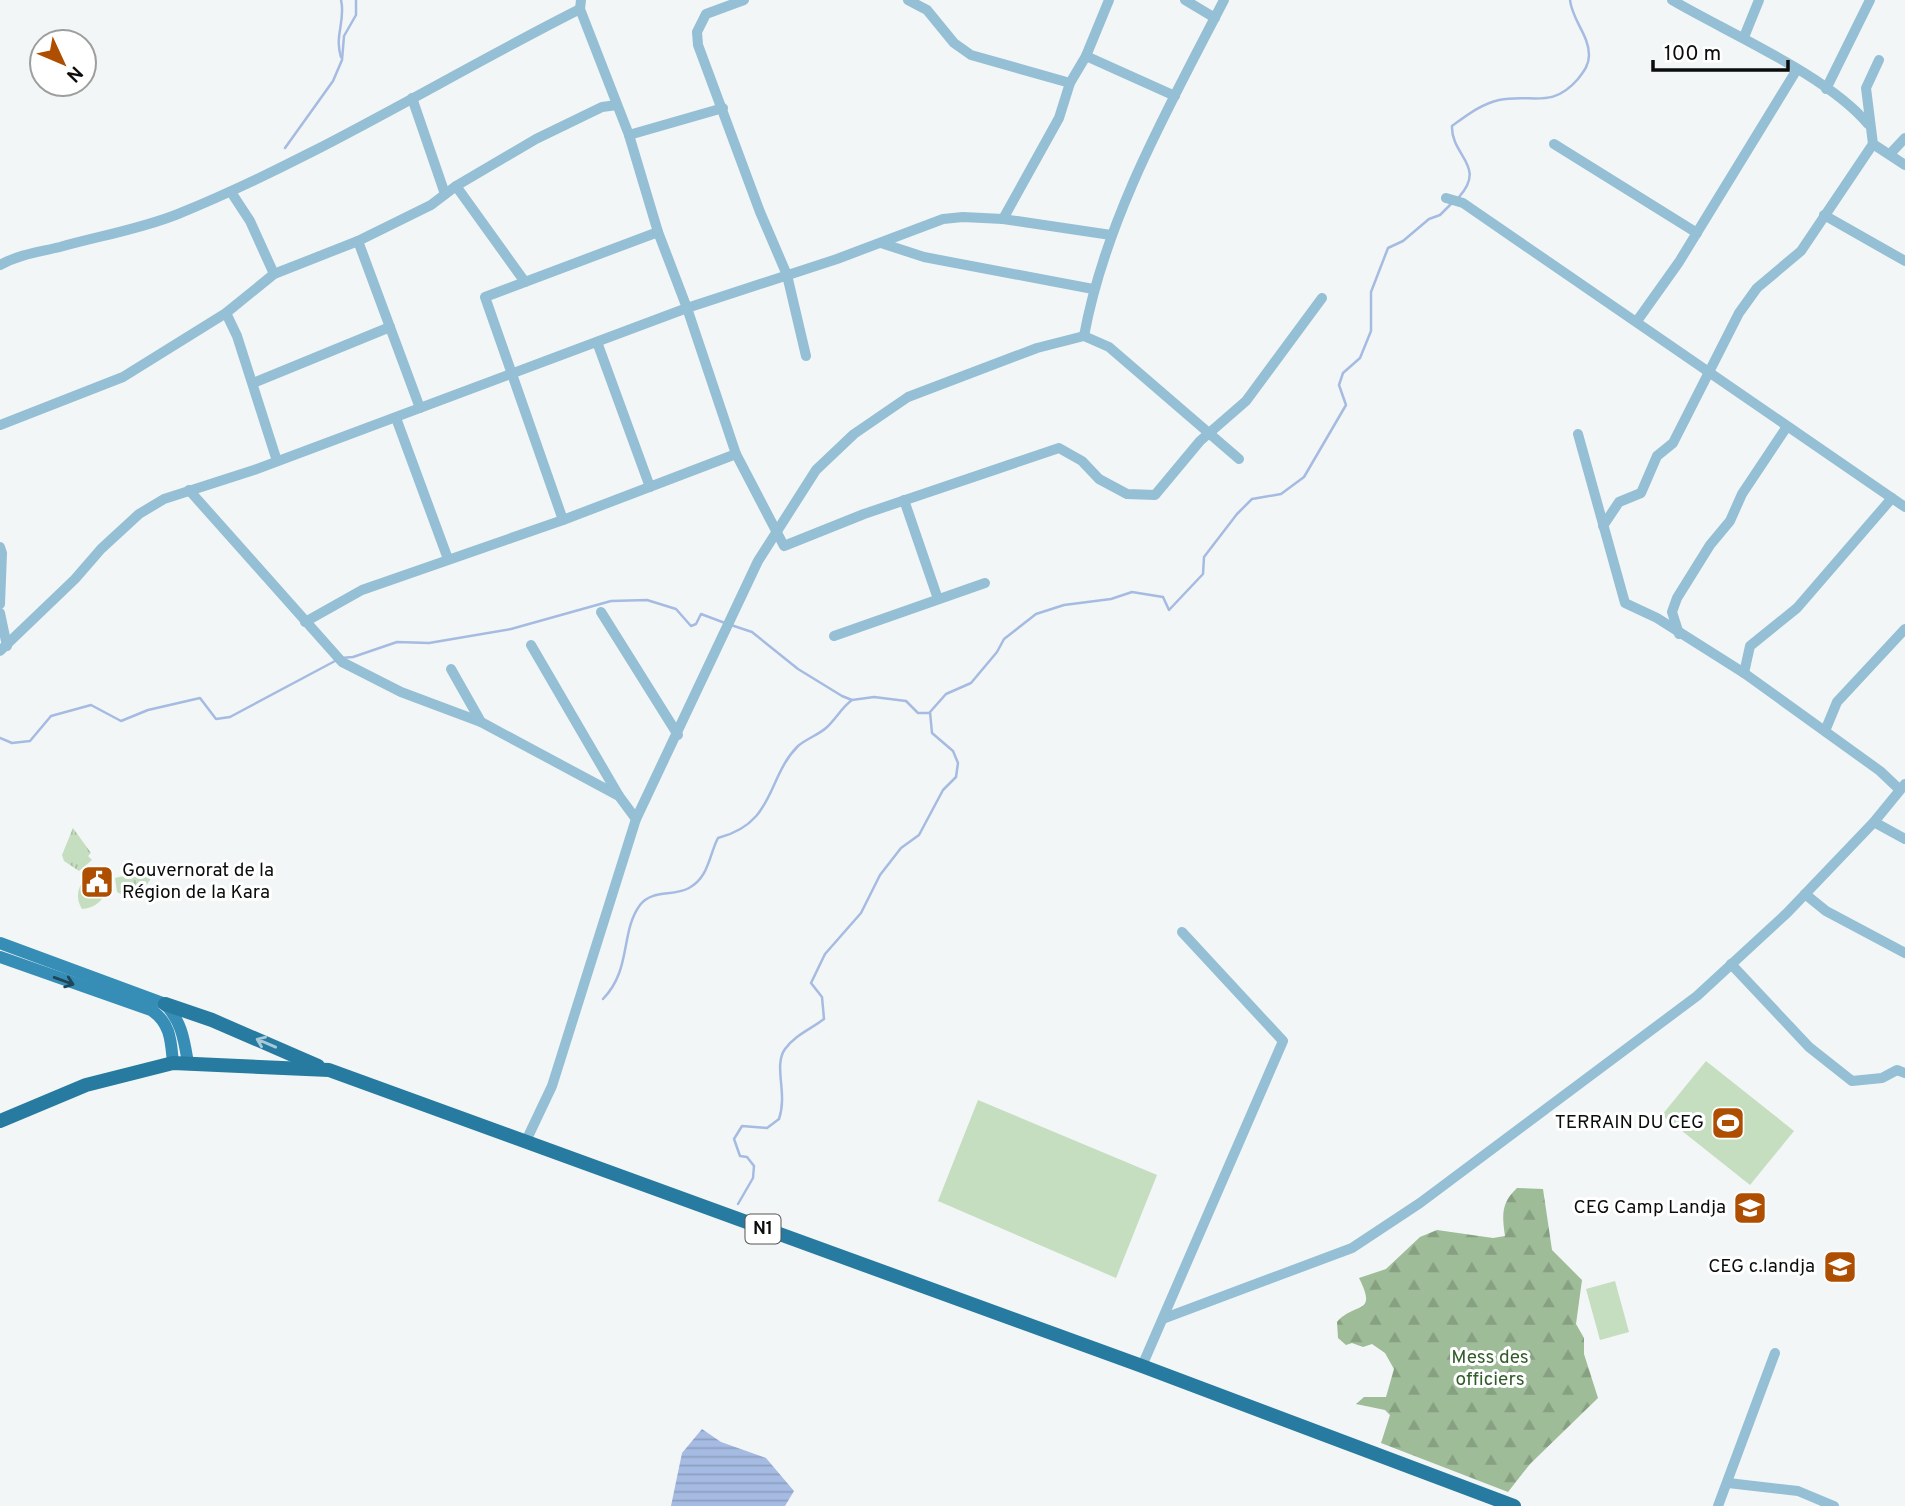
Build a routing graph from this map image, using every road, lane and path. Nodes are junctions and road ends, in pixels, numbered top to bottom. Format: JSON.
{"nodes":[{"id":1,"x":744,"y":0,"type":"edge"},
{"id":2,"x":908,"y":0,"type":"edge"},
{"id":3,"x":1109,"y":0,"type":"edge"},
{"id":4,"x":1185,"y":0,"type":"edge"},
{"id":5,"x":1224,"y":0,"type":"edge"},
{"id":6,"x":1672,"y":0,"type":"edge"},
{"id":7,"x":1759,"y":0,"type":"edge"},
{"id":8,"x":1870,"y":0,"type":"edge"},
{"id":9,"x":581,"y":4,"type":"edge"},
{"id":10,"x":1215,"y":18,"type":"junction"},
{"id":11,"x":1744,"y":37,"type":"junction"},
{"id":12,"x":1086,"y":56,"type":"junction"},
{"id":13,"x":1879,"y":60,"type":"dead end"},
{"id":14,"x":1796,"y":71,"type":"junction"},
{"id":15,"x":1070,"y":83,"type":"junction"},
{"id":16,"x":1826,"y":89,"type":"junction"},
{"id":17,"x":1175,"y":96,"type":"junction"},
{"id":18,"x":412,"y":98,"type":"junction"},
{"id":19,"x":617,"y":105,"type":"junction"},
{"id":20,"x":723,"y":108,"type":"junction"},
{"id":21,"x":1868,"y":124,"type":"junction"},
{"id":22,"x":629,"y":135,"type":"junction"},
{"id":23,"x":1905,"y":138,"type":"edge"},
{"id":24,"x":1555,"y":144,"type":"dead end"},
{"id":25,"x":1873,"y":144,"type":"junction"},
{"id":26,"x":1890,"y":154,"type":"junction"},
{"id":27,"x":1905,"y":165,"type":"edge"},
{"id":28,"x":456,"y":186,"type":"junction"},
{"id":29,"x":231,"y":192,"type":"junction"},
{"id":30,"x":445,"y":194,"type":"junction"},
{"id":31,"x":1446,"y":198,"type":"dead end"},
{"id":32,"x":1824,"y":215,"type":"junction"},
{"id":33,"x":1003,"y":219,"type":"junction"},
{"id":34,"x":657,"y":232,"type":"junction"},
{"id":35,"x":1697,"y":233,"type":"junction"},
{"id":36,"x":1111,"y":234,"type":"junction"},
{"id":37,"x":358,"y":241,"type":"junction"},
{"id":38,"x":881,"y":243,"type":"junction"},
{"id":39,"x":1905,"y":261,"type":"edge"},
{"id":40,"x":0,"y":265,"type":"edge"},
{"id":41,"x":274,"y":274,"type":"junction"},
{"id":42,"x":788,"y":275,"type":"junction"},
{"id":43,"x":525,"y":282,"type":"junction"},
{"id":44,"x":1093,"y":289,"type":"junction"},
{"id":45,"x":1322,"y":298,"type":"dead end"},
{"id":46,"x":687,"y":308,"type":"junction"},
{"id":47,"x":226,"y":313,"type":"junction"},
{"id":48,"x":1637,"y":321,"type":"junction"},
{"id":49,"x":390,"y":327,"type":"junction"},
{"id":50,"x":1084,"y":336,"type":"junction"},
{"id":51,"x":597,"y":342,"type":"junction"},
{"id":52,"x":806,"y":356,"type":"dead end"},
{"id":53,"x":1708,"y":372,"type":"junction"},
{"id":54,"x":511,"y":374,"type":"junction"},
{"id":55,"x":253,"y":383,"type":"junction"},
{"id":56,"x":420,"y":408,"type":"junction"},
{"id":57,"x":396,"y":418,"type":"junction"},
{"id":58,"x":0,"y":425,"type":"edge"},
{"id":59,"x":1786,"y":428,"type":"junction"},
{"id":60,"x":1208,"y":433,"type":"junction"},
{"id":61,"x":1578,"y":434,"type":"dead end"},
{"id":62,"x":736,"y":454,"type":"junction"},
{"id":63,"x":1239,"y":459,"type":"dead end"},
{"id":64,"x":277,"y":461,"type":"junction"},
{"id":65,"x":650,"y":487,"type":"junction"},
{"id":66,"x":188,"y":490,"type":"junction"},
{"id":67,"x":1892,"y":498,"type":"junction"},
{"id":68,"x":904,"y":500,"type":"junction"},
{"id":69,"x":1905,"y":507,"type":"edge"},
{"id":70,"x":564,"y":520,"type":"junction"},
{"id":71,"x":1603,"y":526,"type":"junction"},
{"id":72,"x":776,"y":531,"type":"junction"},
{"id":73,"x":0,"y":547,"type":"edge"},
{"id":74,"x":448,"y":559,"type":"junction"},
{"id":75,"x":985,"y":583,"type":"dead end"},
{"id":76,"x":938,"y":599,"type":"junction"},
{"id":77,"x":0,"y":604,"type":"edge"},
{"id":78,"x":601,"y":612,"type":"dead end"},
{"id":79,"x":0,"y":613,"type":"edge"},
{"id":80,"x":305,"y":622,"type":"junction"},
{"id":81,"x":1905,"y":629,"type":"edge"},
{"id":82,"x":1679,"y":635,"type":"junction"},
{"id":83,"x":834,"y":636,"type":"dead end"},
{"id":84,"x":530,"y":645,"type":"dead end"},
{"id":85,"x":3,"y":649,"type":"edge"},
{"id":86,"x":451,"y":669,"type":"dead end"},
{"id":87,"x":1744,"y":673,"type":"junction"},
{"id":88,"x":481,"y":722,"type":"junction"},
{"id":89,"x":1825,"y":731,"type":"junction"},
{"id":90,"x":678,"y":735,"type":"junction"},
{"id":91,"x":1902,"y":786,"type":"edge"},
{"id":92,"x":619,"y":796,"type":"junction"},
{"id":93,"x":636,"y":819,"type":"junction"},
{"id":94,"x":1874,"y":822,"type":"junction"},
{"id":95,"x":1905,"y":839,"type":"edge"},
{"id":96,"x":1805,"y":894,"type":"junction"},
{"id":97,"x":1182,"y":932,"type":"dead end"},
{"id":98,"x":0,"y":943,"type":"edge"},
{"id":99,"x":1905,"y":953,"type":"edge"},
{"id":100,"x":0,"y":957,"type":"edge"},
{"id":101,"x":48,"y":960,"type":"junction"},
{"id":102,"x":1731,"y":964,"type":"junction"},
{"id":103,"x":42,"y":973,"type":"junction"},
{"id":104,"x":165,"y":1004,"type":"junction"},
{"id":105,"x":180,"y":1063,"type":"junction"},
{"id":106,"x":329,"y":1070,"type":"junction"},
{"id":107,"x":1905,"y":1073,"type":"edge"},
{"id":108,"x":0,"y":1121,"type":"edge"},
{"id":109,"x":525,"y":1143,"type":"junction"},
{"id":110,"x":1165,"y":1318,"type":"junction"},
{"id":111,"x":1775,"y":1353,"type":"dead end"},
{"id":112,"x":1142,"y":1366,"type":"junction"},
{"id":113,"x":1728,"y":1483,"type":"junction"},
{"id":114,"x":1514,"y":1506,"type":"edge"},
{"id":115,"x":1718,"y":1506,"type":"edge"},
{"id":116,"x":1835,"y":1506,"type":"edge"}],
"edges":[{"from":1,"to":20,"type":"street"},
{"from":2,"to":15,"type":"street"},
{"from":3,"to":12,"type":"street"},
{"from":4,"to":10,"type":"street"},
{"from":5,"to":10,"type":"street"},
{"from":6,"to":11,"type":"street"},
{"from":7,"to":11,"type":"street"},
{"from":8,"to":16,"type":"street"},
{"from":9,"to":18,"type":"street"},
{"from":9,"to":19,"type":"street"},
{"from":10,"to":17,"type":"street"},
{"from":11,"to":14,"type":"street"},
{"from":12,"to":15,"type":"street"},
{"from":12,"to":17,"type":"street"},
{"from":13,"to":21,"type":"street"},
{"from":14,"to":16,"type":"street"},
{"from":14,"to":35,"type":"street"},
{"from":15,"to":33,"type":"street"},
{"from":16,"to":21,"type":"street"},
{"from":17,"to":36,"type":"street"},
{"from":18,"to":29,"type":"street"},
{"from":18,"to":30,"type":"street"},
{"from":19,"to":22,"type":"street"},
{"from":19,"to":28,"type":"street"},
{"from":20,"to":22,"type":"street"},
{"from":20,"to":42,"type":"street"},
{"from":21,"to":25,"type":"street"},
{"from":22,"to":34,"type":"street"},
{"from":23,"to":26,"type":"street"},
{"from":24,"to":35,"type":"street"},
{"from":25,"to":26,"type":"street"},
{"from":25,"to":32,"type":"street"},
{"from":26,"to":27,"type":"street"},
{"from":28,"to":30,"type":"street"},
{"from":28,"to":43,"type":"street"},
{"from":29,"to":40,"type":"street"},
{"from":29,"to":41,"type":"street"},
{"from":30,"to":37,"type":"street"},
{"from":31,"to":48,"type":"street"},
{"from":32,"to":39,"type":"street"},
{"from":32,"to":53,"type":"street"},
{"from":33,"to":36,"type":"street"},
{"from":33,"to":38,"type":"street"},
{"from":34,"to":43,"type":"street"},
{"from":34,"to":46,"type":"street"},
{"from":35,"to":48,"type":"street"},
{"from":36,"to":44,"type":"street"},
{"from":37,"to":41,"type":"street"},
{"from":37,"to":49,"type":"street"},
{"from":38,"to":42,"type":"street"},
{"from":38,"to":44,"type":"street"},
{"from":41,"to":47,"type":"street"},
{"from":42,"to":46,"type":"street"},
{"from":42,"to":52,"type":"street"},
{"from":43,"to":54,"type":"street"},
{"from":44,"to":50,"type":"street"},
{"from":45,"to":60,"type":"street"},
{"from":46,"to":51,"type":"street"},
{"from":46,"to":62,"type":"street"},
{"from":47,"to":55,"type":"street"},
{"from":47,"to":58,"type":"street"},
{"from":48,"to":53,"type":"street"},
{"from":49,"to":55,"type":"street"},
{"from":49,"to":56,"type":"street"},
{"from":50,"to":60,"type":"street"},
{"from":50,"to":72,"type":"street"},
{"from":51,"to":54,"type":"street"},
{"from":51,"to":65,"type":"street"},
{"from":53,"to":59,"type":"street"},
{"from":53,"to":71,"type":"street"},
{"from":54,"to":56,"type":"street"},
{"from":54,"to":70,"type":"street"},
{"from":55,"to":64,"type":"street"},
{"from":56,"to":57,"type":"street"},
{"from":57,"to":64,"type":"street"},
{"from":57,"to":74,"type":"street"},
{"from":59,"to":67,"type":"street"},
{"from":59,"to":82,"type":"street"},
{"from":60,"to":63,"type":"street"},
{"from":60,"to":68,"type":"street"},
{"from":61,"to":71,"type":"street"},
{"from":62,"to":65,"type":"street"},
{"from":62,"to":72,"type":"street"},
{"from":64,"to":66,"type":"street"},
{"from":65,"to":70,"type":"street"},
{"from":66,"to":80,"type":"street"},
{"from":66,"to":85,"type":"street"},
{"from":67,"to":69,"type":"street"},
{"from":67,"to":87,"type":"street"},
{"from":68,"to":72,"type":"street"},
{"from":68,"to":76,"type":"street"},
{"from":70,"to":74,"type":"street"},
{"from":71,"to":82,"type":"street"},
{"from":72,"to":90,"type":"street"},
{"from":73,"to":77,"type":"street"},
{"from":74,"to":80,"type":"street"},
{"from":75,"to":76,"type":"street"},
{"from":76,"to":83,"type":"street"},
{"from":78,"to":90,"type":"street"},
{"from":79,"to":85,"type":"street"},
{"from":80,"to":88,"type":"street"},
{"from":81,"to":89,"type":"street"},
{"from":82,"to":87,"type":"street"},
{"from":84,"to":92,"type":"street"},
{"from":86,"to":88,"type":"street"},
{"from":87,"to":89,"type":"street"},
{"from":88,"to":92,"type":"street"},
{"from":89,"to":91,"type":"street"},
{"from":90,"to":93,"type":"street"},
{"from":91,"to":94,"type":"street"},
{"from":92,"to":93,"type":"street"},
{"from":93,"to":109,"type":"street"},
{"from":94,"to":95,"type":"street"},
{"from":94,"to":96,"type":"street"},
{"from":96,"to":99,"type":"street"},
{"from":96,"to":102,"type":"street"},
{"from":97,"to":110,"type":"street"},
{"from":98,"to":101,"type":"main road"},
{"from":100,"to":103,"type":"main road"},
{"from":101,"to":103,"type":"main road"},
{"from":101,"to":104,"type":"main road"},
{"from":102,"to":107,"type":"street"},
{"from":102,"to":110,"type":"street"},
{"from":103,"to":105,"type":"main road","one_way":true},
{"from":104,"to":105,"type":"main road"},
{"from":106,"to":104,"type":"highway","one_way":true},
{"from":105,"to":106,"type":"highway","number":"N1"},
{"from":105,"to":108,"type":"highway","number":"N1"},
{"from":106,"to":109,"type":"highway","number":"N1"},
{"from":109,"to":112,"type":"highway","number":"N1"},
{"from":110,"to":112,"type":"street"},
{"from":111,"to":113,"type":"street"},
{"from":112,"to":114,"type":"highway","number":"N1"},
{"from":113,"to":115,"type":"street"},
{"from":113,"to":116,"type":"street"}]}
